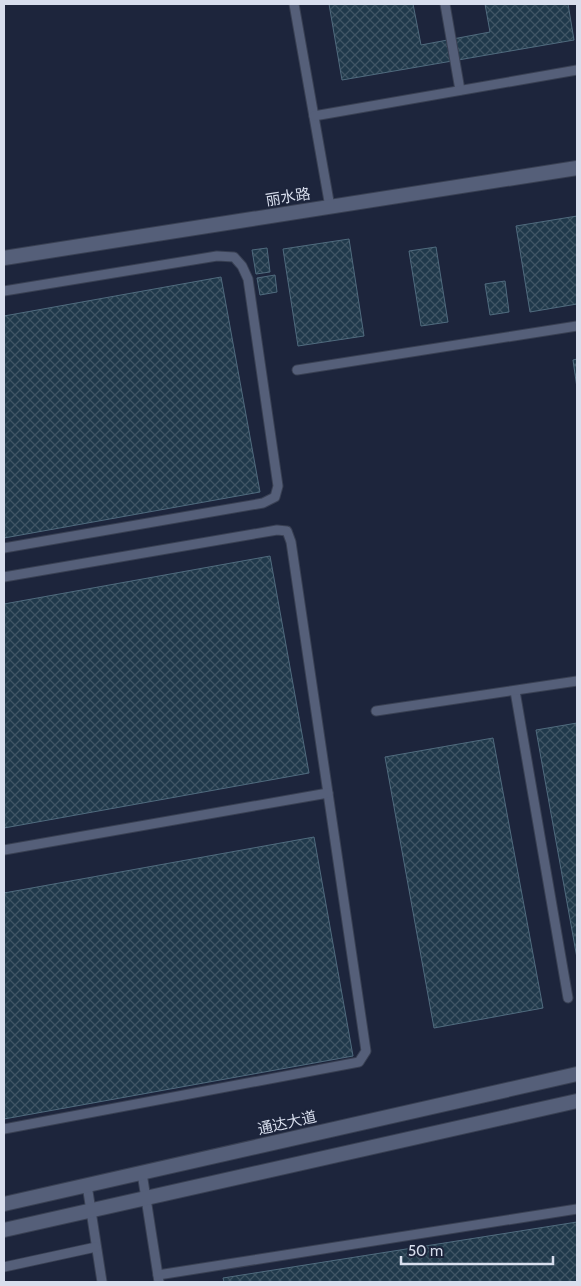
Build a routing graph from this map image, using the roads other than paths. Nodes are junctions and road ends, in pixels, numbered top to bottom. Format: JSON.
{"nodes":[{"id":1,"x":294,"y":4,"type":"edge"},
{"id":2,"x":445,"y":4,"type":"edge"},
{"id":3,"x":577,"y":70,"type":"edge"},
{"id":4,"x":460,"y":90,"type":"junction"},
{"id":5,"x":314,"y":116,"type":"junction"},
{"id":6,"x":577,"y":168,"type":"edge"},
{"id":7,"x":330,"y":207,"type":"junction"},
{"id":8,"x":4,"y":258,"type":"edge"},
{"id":9,"x":4,"y":291,"type":"edge"},
{"id":10,"x":577,"y":326,"type":"edge"},
{"id":11,"x":297,"y":370,"type":"dead end"},
{"id":12,"x":4,"y":548,"type":"edge"},
{"id":13,"x":4,"y":577,"type":"edge"},
{"id":14,"x":577,"y":681,"type":"edge"},
{"id":15,"x":516,"y":690,"type":"junction"},
{"id":16,"x":376,"y":711,"type":"dead end"},
{"id":17,"x":328,"y":793,"type":"junction"},
{"id":18,"x":4,"y":850,"type":"edge"},
{"id":19,"x":568,"y":998,"type":"dead end"},
{"id":20,"x":577,"y":1074,"type":"edge"},
{"id":21,"x":577,"y":1101,"type":"edge"},
{"id":22,"x":4,"y":1129,"type":"edge"},
{"id":23,"x":142,"y":1173,"type":"junction"},
{"id":24,"x":87,"y":1186,"type":"junction"},
{"id":25,"x":146,"y":1198,"type":"junction"},
{"id":26,"x":4,"y":1204,"type":"edge"},
{"id":27,"x":577,"y":1209,"type":"edge"},
{"id":28,"x":91,"y":1211,"type":"junction"},
{"id":29,"x":4,"y":1230,"type":"edge"},
{"id":30,"x":96,"y":1247,"type":"junction"},
{"id":31,"x":4,"y":1267,"type":"edge"},
{"id":32,"x":158,"y":1279,"type":"edge"},
{"id":33,"x":102,"y":1282,"type":"edge"}],
"edges":[{"from":1,"to":5,"type":"lane"},
{"from":2,"to":4,"type":"lane"},
{"from":3,"to":4,"type":"lane"},
{"from":4,"to":5,"type":"lane"},
{"from":5,"to":7,"type":"lane"},
{"from":6,"to":7,"type":"main road","name":"丽水路"},
{"from":7,"to":8,"type":"main road","name":"丽水路"},
{"from":9,"to":12,"type":"lane"},
{"from":10,"to":11,"type":"lane"},
{"from":13,"to":17,"type":"lane"},
{"from":14,"to":15,"type":"lane"},
{"from":15,"to":16,"type":"lane"},
{"from":15,"to":19,"type":"lane"},
{"from":17,"to":18,"type":"lane"},
{"from":17,"to":22,"type":"lane"},
{"from":20,"to":23,"type":"main road","name":"通达大道"},
{"from":21,"to":25,"type":"main road"},
{"from":23,"to":24,"type":"main road","name":"通达大道"},
{"from":23,"to":25,"type":"lane"},
{"from":24,"to":26,"type":"main road","name":"通达大道"},
{"from":24,"to":28,"type":"lane"},
{"from":25,"to":28,"type":"main road"},
{"from":25,"to":32,"type":"lane"},
{"from":27,"to":32,"type":"lane"},
{"from":28,"to":29,"type":"main road"},
{"from":28,"to":30,"type":"lane"},
{"from":30,"to":31,"type":"lane"},
{"from":30,"to":33,"type":"lane"}]}
